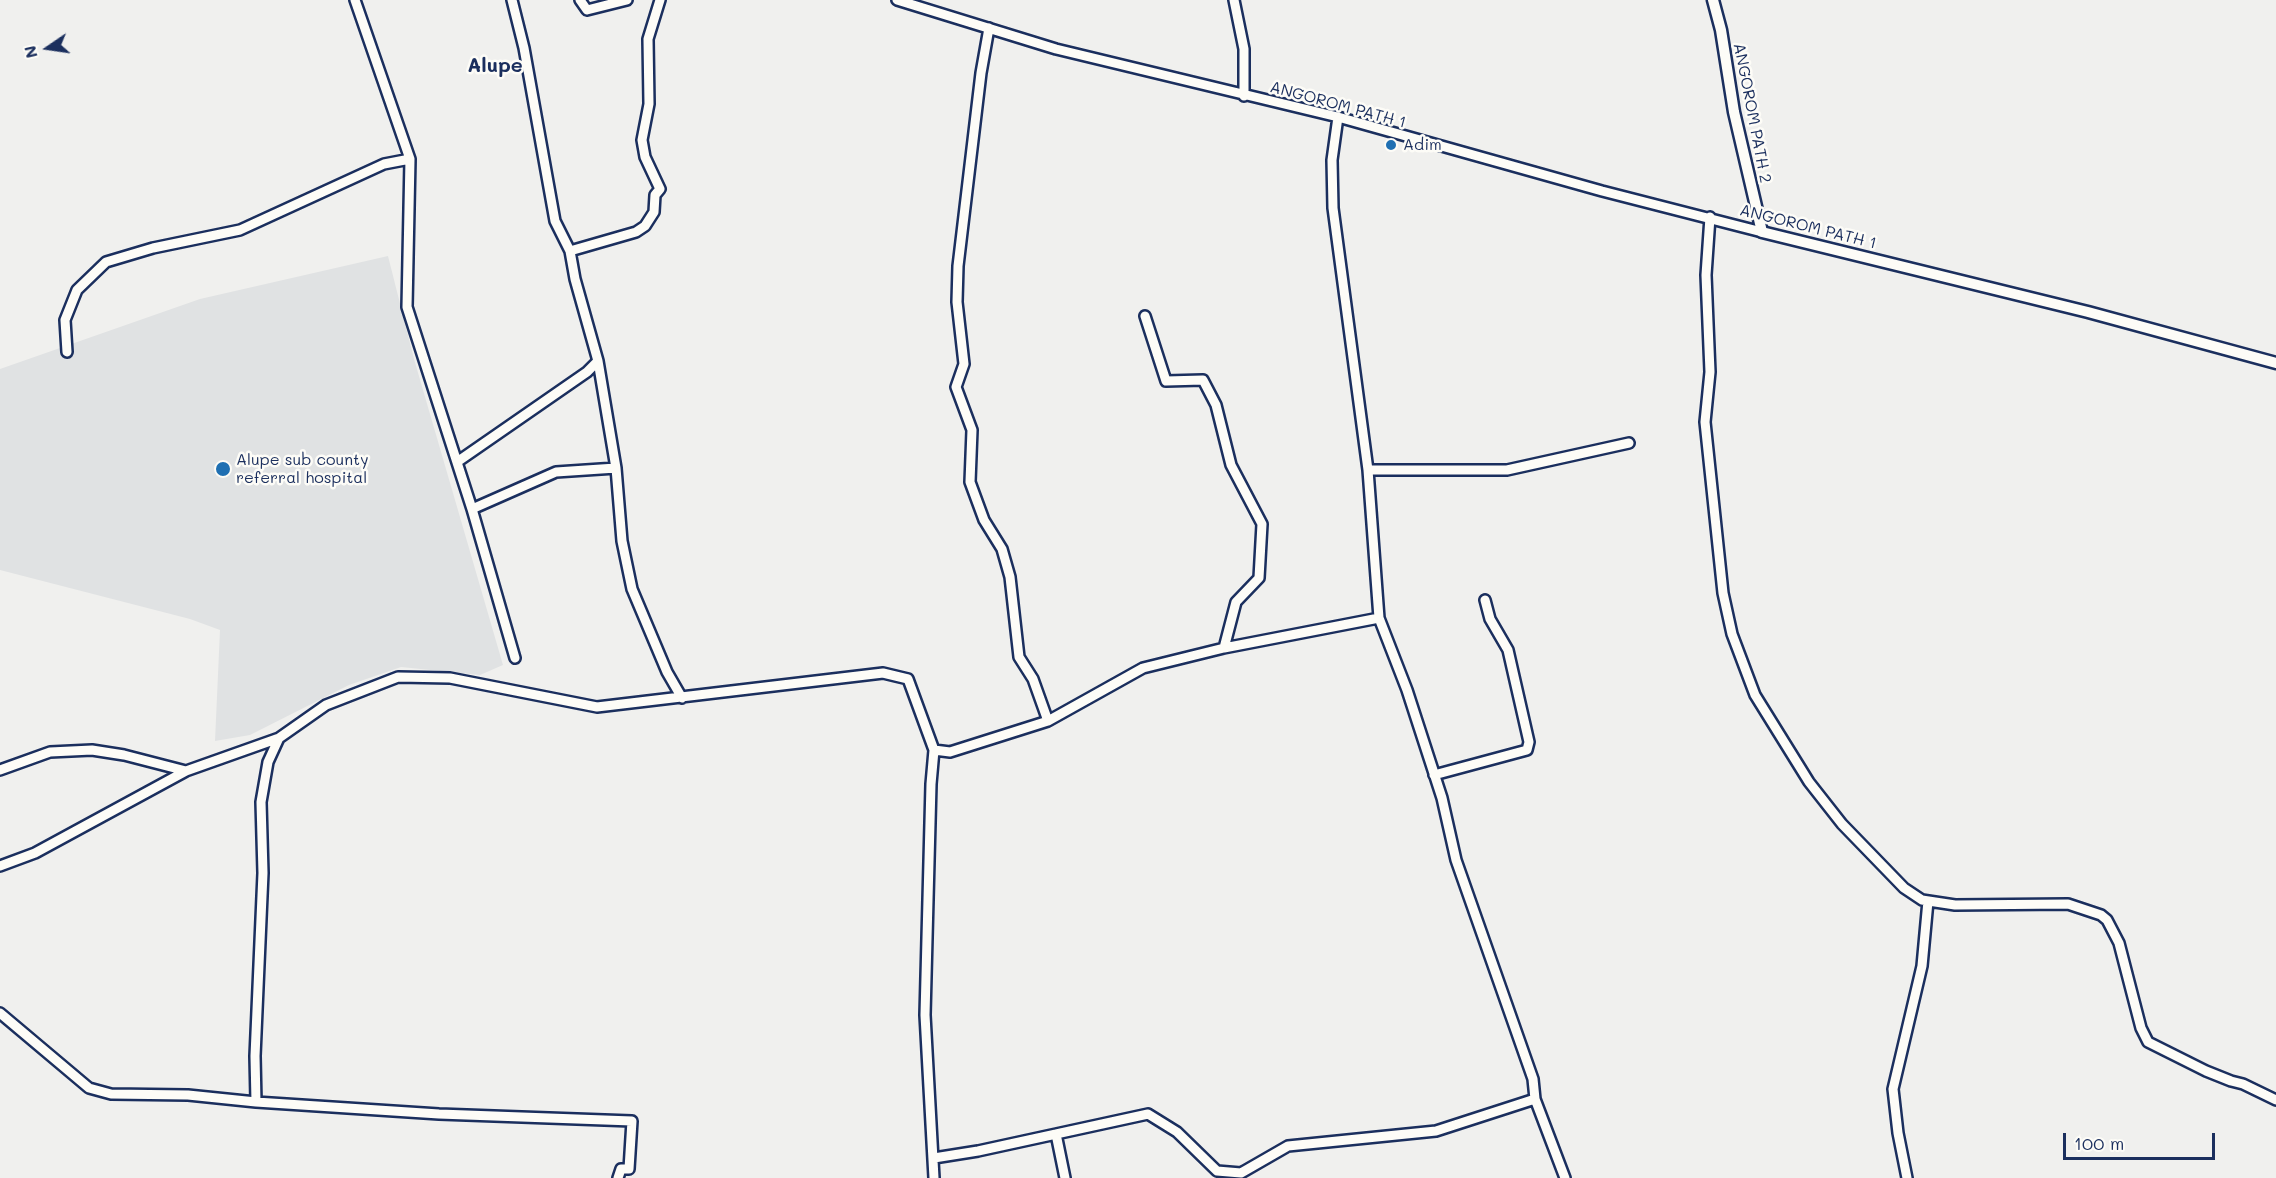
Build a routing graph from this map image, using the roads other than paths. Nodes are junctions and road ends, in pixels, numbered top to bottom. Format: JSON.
{"nodes":[{"id":1,"x":355,"y":0,"type":"edge"},
{"id":2,"x":512,"y":0,"type":"edge"},
{"id":3,"x":580,"y":0,"type":"edge"},
{"id":4,"x":627,"y":0,"type":"edge"},
{"id":5,"x":660,"y":0,"type":"edge"},
{"id":6,"x":897,"y":0,"type":"edge"},
{"id":7,"x":1234,"y":0,"type":"edge"},
{"id":8,"x":1713,"y":0,"type":"edge"},
{"id":9,"x":989,"y":28,"type":"junction"},
{"id":10,"x":1244,"y":96,"type":"junction"},
{"id":11,"x":1338,"y":117,"type":"junction"},
{"id":12,"x":410,"y":159,"type":"junction"},
{"id":13,"x":1710,"y":217,"type":"junction"},
{"id":14,"x":1762,"y":232,"type":"junction"},
{"id":15,"x":570,"y":251,"type":"junction"},
{"id":16,"x":1145,"y":316,"type":"dead end"},
{"id":17,"x":67,"y":352,"type":"dead end"},
{"id":18,"x":598,"y":361,"type":"junction"},
{"id":19,"x":2276,"y":363,"type":"edge"},
{"id":20,"x":1629,"y":444,"type":"dead end"},
{"id":21,"x":457,"y":462,"type":"junction"},
{"id":22,"x":616,"y":468,"type":"junction"},
{"id":23,"x":1368,"y":470,"type":"junction"},
{"id":24,"x":472,"y":509,"type":"junction"},
{"id":25,"x":1485,"y":600,"type":"dead end"},
{"id":26,"x":1379,"y":618,"type":"junction"},
{"id":27,"x":1224,"y":648,"type":"junction"},
{"id":28,"x":515,"y":657,"type":"dead end"},
{"id":29,"x":682,"y":698,"type":"junction"},
{"id":30,"x":1048,"y":721,"type":"junction"},
{"id":31,"x":279,"y":738,"type":"junction"},
{"id":32,"x":934,"y":750,"type":"junction"},
{"id":33,"x":0,"y":770,"type":"edge"},
{"id":34,"x":186,"y":771,"type":"junction"},
{"id":35,"x":1434,"y":775,"type":"junction"},
{"id":36,"x":0,"y":866,"type":"edge"},
{"id":37,"x":1928,"y":901,"type":"junction"},
{"id":38,"x":0,"y":1013,"type":"edge"},
{"id":39,"x":1535,"y":1099,"type":"junction"},
{"id":40,"x":2276,"y":1100,"type":"edge"},
{"id":41,"x":256,"y":1102,"type":"junction"},
{"id":42,"x":1056,"y":1134,"type":"junction"},
{"id":43,"x":934,"y":1158,"type":"junction"},
{"id":44,"x":618,"y":1178,"type":"edge"},
{"id":45,"x":934,"y":1178,"type":"edge"},
{"id":46,"x":1065,"y":1178,"type":"edge"},
{"id":47,"x":1565,"y":1178,"type":"edge"},
{"id":48,"x":1907,"y":1178,"type":"edge"}],
"edges":[{"from":1,"to":12,"type":"street"},
{"from":2,"to":15,"type":"street"},
{"from":3,"to":4,"type":"street"},
{"from":5,"to":15,"type":"street"},
{"from":6,"to":9,"type":"street","name":"ANGOROM PATH 1"},
{"from":7,"to":10,"type":"street"},
{"from":8,"to":14,"type":"street","name":"ANGOROM PATH 2"},
{"from":9,"to":10,"type":"street","name":"ANGOROM PATH 1"},
{"from":9,"to":30,"type":"street"},
{"from":10,"to":11,"type":"street","name":"ANGOROM PATH 1"},
{"from":11,"to":13,"type":"street","name":"ANGOROM PATH 1"},
{"from":11,"to":23,"type":"street"},
{"from":12,"to":17,"type":"street"},
{"from":12,"to":21,"type":"street"},
{"from":13,"to":14,"type":"street","name":"ANGOROM PATH 1"},
{"from":13,"to":37,"type":"street"},
{"from":14,"to":19,"type":"street","name":"ANGOROM PATH 1"},
{"from":15,"to":18,"type":"street"},
{"from":16,"to":27,"type":"street"},
{"from":18,"to":21,"type":"street"},
{"from":18,"to":22,"type":"street"},
{"from":20,"to":23,"type":"street"},
{"from":21,"to":24,"type":"street"},
{"from":22,"to":24,"type":"street"},
{"from":22,"to":29,"type":"street"},
{"from":23,"to":26,"type":"street"},
{"from":24,"to":28,"type":"street"},
{"from":25,"to":35,"type":"street"},
{"from":26,"to":27,"type":"street"},
{"from":26,"to":35,"type":"street"},
{"from":27,"to":30,"type":"street"},
{"from":29,"to":31,"type":"street"},
{"from":29,"to":32,"type":"street"},
{"from":30,"to":32,"type":"street"},
{"from":31,"to":34,"type":"street"},
{"from":31,"to":41,"type":"street"},
{"from":32,"to":43,"type":"street"},
{"from":33,"to":34,"type":"street"},
{"from":34,"to":36,"type":"street"},
{"from":35,"to":39,"type":"street"},
{"from":37,"to":40,"type":"street"},
{"from":37,"to":48,"type":"street"},
{"from":38,"to":41,"type":"street"},
{"from":39,"to":42,"type":"street"},
{"from":39,"to":47,"type":"street"},
{"from":41,"to":44,"type":"street"},
{"from":42,"to":43,"type":"street"},
{"from":42,"to":46,"type":"street"},
{"from":43,"to":45,"type":"street"}]}
